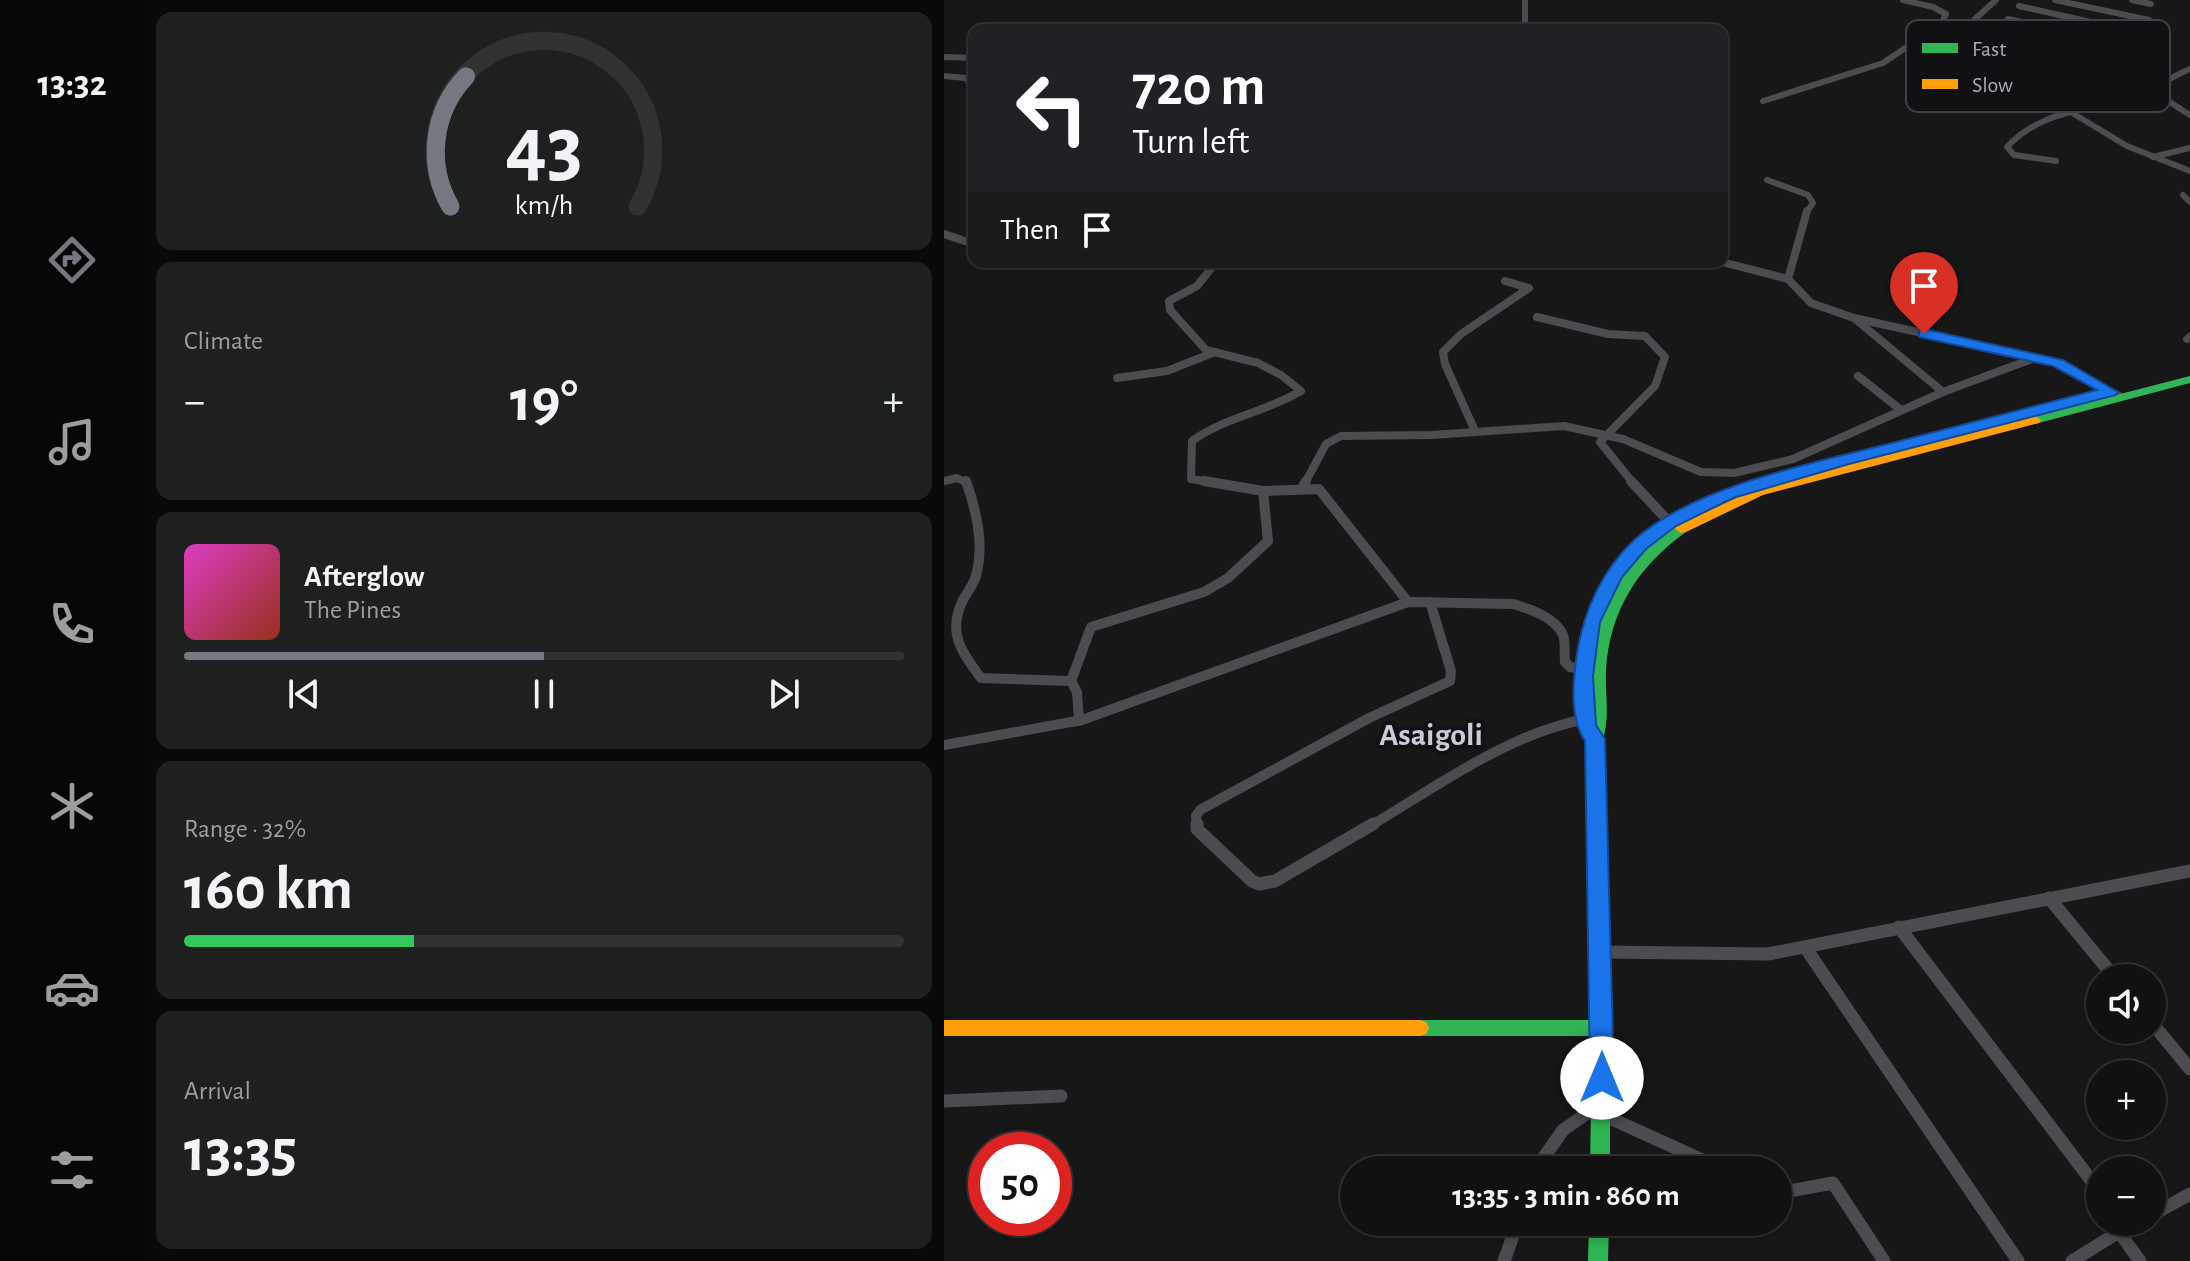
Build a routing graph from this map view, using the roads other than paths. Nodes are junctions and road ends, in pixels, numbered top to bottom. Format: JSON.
{"nodes":[{"id":1,"x":1525,"y":0,"type":"edge"},
{"id":2,"x":1903,"y":0,"type":"edge"},
{"id":3,"x":1996,"y":0,"type":"edge"},
{"id":4,"x":2055,"y":0,"type":"edge"},
{"id":5,"x":2132,"y":0,"type":"edge"},
{"id":6,"x":2083,"y":3,"type":"edge"},
{"id":7,"x":2151,"y":4,"type":"dead end"},
{"id":8,"x":2019,"y":6,"type":"dead end"},
{"id":9,"x":2068,"y":18,"type":"junction"},
{"id":10,"x":1975,"y":19,"type":"dead end"},
{"id":11,"x":2008,"y":19,"type":"dead end"},
{"id":12,"x":1943,"y":20,"type":"edge"},
{"id":13,"x":2012,"y":20,"type":"edge"},
{"id":14,"x":2078,"y":20,"type":"edge"},
{"id":15,"x":2149,"y":20,"type":"dead end"},
{"id":16,"x":1525,"y":24,"type":"edge"},
{"id":17,"x":1906,"y":48,"type":"edge"},
{"id":18,"x":944,"y":57,"type":"edge"},
{"id":19,"x":968,"y":58,"type":"edge"},
{"id":20,"x":2190,"y":69,"type":"edge"},
{"id":21,"x":2176,"y":74,"type":"junction"},
{"id":22,"x":944,"y":76,"type":"edge"},
{"id":23,"x":2170,"y":77,"type":"edge"},
{"id":24,"x":2190,"y":78,"type":"edge"},
{"id":25,"x":968,"y":82,"type":"edge"},
{"id":26,"x":1763,"y":101,"type":"dead end"},
{"id":27,"x":2170,"y":102,"type":"edge"},
{"id":28,"x":2067,"y":112,"type":"edge"},
{"id":29,"x":2070,"y":112,"type":"edge"},
{"id":30,"x":2190,"y":115,"type":"edge"},
{"id":31,"x":2190,"y":148,"type":"edge"},
{"id":32,"x":2152,"y":157,"type":"junction"},
{"id":33,"x":2056,"y":161,"type":"dead end"},
{"id":34,"x":2190,"y":171,"type":"edge"},
{"id":35,"x":1767,"y":180,"type":"dead end"},
{"id":36,"x":2183,"y":195,"type":"dead end"},
{"id":37,"x":2190,"y":202,"type":"edge"},
{"id":38,"x":944,"y":234,"type":"edge"},
{"id":39,"x":968,"y":242,"type":"edge"},
{"id":40,"x":1728,"y":264,"type":"edge"},
{"id":41,"x":1211,"y":268,"type":"edge"},
{"id":42,"x":1788,"y":279,"type":"junction"},
{"id":43,"x":1505,"y":281,"type":"dead end"},
{"id":44,"x":1537,"y":317,"type":"dead end"},
{"id":45,"x":1854,"y":318,"type":"junction"},
{"id":46,"x":1216,"y":351,"type":"junction"},
{"id":47,"x":2032,"y":359,"type":"junction"},
{"id":48,"x":2190,"y":371,"type":"edge"},
{"id":49,"x":1858,"y":376,"type":"dead end"},
{"id":50,"x":1117,"y":378,"type":"dead end"},
{"id":51,"x":2190,"y":379,"type":"edge"},
{"id":52,"x":1943,"y":392,"type":"junction"},
{"id":53,"x":2116,"y":394,"type":"junction"},
{"id":54,"x":1901,"y":410,"type":"junction"},
{"id":55,"x":1475,"y":431,"type":"junction"},
{"id":56,"x":1603,"y":436,"type":"junction"},
{"id":57,"x":944,"y":481,"type":"edge"},
{"id":58,"x":1302,"y":488,"type":"junction"},
{"id":59,"x":1263,"y":491,"type":"junction"},
{"id":60,"x":1670,"y":523,"type":"junction"},
{"id":61,"x":1408,"y":602,"type":"junction"},
{"id":62,"x":1430,"y":602,"type":"junction"},
{"id":63,"x":1591,"y":670,"type":"junction"},
{"id":64,"x":1071,"y":681,"type":"junction"},
{"id":65,"x":1586,"y":719,"type":"junction"},
{"id":66,"x":1079,"y":721,"type":"junction"},
{"id":67,"x":1595,"y":739,"type":"junction"},
{"id":68,"x":944,"y":745,"type":"edge"},
{"id":69,"x":2190,"y":871,"type":"edge"},
{"id":70,"x":2049,"y":898,"type":"junction"},
{"id":71,"x":1899,"y":927,"type":"junction"},
{"id":72,"x":1805,"y":947,"type":"junction"},
{"id":73,"x":1601,"y":952,"type":"junction"},
{"id":74,"x":2103,"y":964,"type":"edge"},
{"id":75,"x":944,"y":1028,"type":"edge"},
{"id":76,"x":1601,"y":1028,"type":"junction"},
{"id":77,"x":2166,"y":1040,"type":"edge"},
{"id":78,"x":2190,"y":1069,"type":"edge"},
{"id":79,"x":1061,"y":1096,"type":"dead end"},
{"id":80,"x":944,"y":1101,"type":"edge"},
{"id":81,"x":1602,"y":1108,"type":"junction"},
{"id":82,"x":1545,"y":1156,"type":"edge"},
{"id":83,"x":1600,"y":1156,"type":"edge"},
{"id":84,"x":1696,"y":1156,"type":"edge"},
{"id":85,"x":2086,"y":1174,"type":"edge"},
{"id":86,"x":1792,"y":1190,"type":"edge"},
{"id":87,"x":2190,"y":1194,"type":"edge"},
{"id":88,"x":2166,"y":1207,"type":"edge"},
{"id":89,"x":1513,"y":1236,"type":"edge"},
{"id":90,"x":1599,"y":1236,"type":"edge"},
{"id":91,"x":2111,"y":1236,"type":"edge"},
{"id":92,"x":2131,"y":1236,"type":"edge"},
{"id":93,"x":1504,"y":1261,"type":"edge"},
{"id":94,"x":1598,"y":1261,"type":"edge"},
{"id":95,"x":1884,"y":1261,"type":"edge"},
{"id":96,"x":2018,"y":1261,"type":"edge"},
{"id":97,"x":2072,"y":1261,"type":"edge"},
{"id":98,"x":2140,"y":1261,"type":"edge"}],
"edges":[{"from":1,"to":16,"type":"street"},
{"from":2,"to":12,"type":"street"},
{"from":3,"to":10,"type":"street"},
{"from":4,"to":6,"type":"street"},
{"from":5,"to":7,"type":"street"},
{"from":6,"to":9,"type":"street"},
{"from":6,"to":15,"type":"street"},
{"from":8,"to":9,"type":"street"},
{"from":9,"to":14,"type":"street"},
{"from":11,"to":13,"type":"street"},
{"from":17,"to":26,"type":"street"},
{"from":18,"to":19,"type":"street"},
{"from":20,"to":21,"type":"street"},
{"from":21,"to":23,"type":"street"},
{"from":21,"to":24,"type":"street"},
{"from":22,"to":25,"type":"street"},
{"from":27,"to":30,"type":"street"},
{"from":28,"to":33,"type":"street"},
{"from":29,"to":32,"type":"street"},
{"from":31,"to":32,"type":"street"},
{"from":32,"to":34,"type":"street"},
{"from":35,"to":42,"type":"street"},
{"from":36,"to":37,"type":"street"},
{"from":38,"to":39,"type":"street"},
{"from":40,"to":42,"type":"street"},
{"from":41,"to":46,"type":"street"},
{"from":42,"to":45,"type":"street"},
{"from":43,"to":55,"type":"street"},
{"from":44,"to":56,"type":"street"},
{"from":45,"to":47,"type":"street"},
{"from":45,"to":52,"type":"street"},
{"from":46,"to":50,"type":"street"},
{"from":46,"to":59,"type":"street"},
{"from":47,"to":52,"type":"street"},
{"from":47,"to":53,"type":"street"},
{"from":48,"to":53,"type":"main road"},
{"from":49,"to":54,"type":"street"},
{"from":51,"to":53,"type":"main road"},
{"from":52,"to":54,"type":"street"},
{"from":53,"to":60,"type":"main road"},
{"from":53,"to":63,"type":"main road"},
{"from":54,"to":56,"type":"street"},
{"from":55,"to":56,"type":"street"},
{"from":55,"to":58,"type":"street"},
{"from":56,"to":60,"type":"street"},
{"from":57,"to":64,"type":"street"},
{"from":58,"to":59,"type":"street"},
{"from":58,"to":61,"type":"street"},
{"from":59,"to":64,"type":"street"},
{"from":60,"to":63,"type":"main road"},
{"from":61,"to":62,"type":"street"},
{"from":61,"to":66,"type":"street"},
{"from":62,"to":63,"type":"street"},
{"from":62,"to":65,"type":"street"},
{"from":63,"to":65,"type":"main road"},
{"from":63,"to":67,"type":"main road"},
{"from":64,"to":66,"type":"street"},
{"from":65,"to":67,"type":"main road"},
{"from":66,"to":68,"type":"street"},
{"from":67,"to":73,"type":"main road"},
{"from":69,"to":70,"type":"street"},
{"from":70,"to":71,"type":"street"},
{"from":70,"to":74,"type":"street"},
{"from":71,"to":72,"type":"street"},
{"from":71,"to":85,"type":"street"},
{"from":72,"to":73,"type":"street"},
{"from":72,"to":96,"type":"street"},
{"from":73,"to":76,"type":"main road"},
{"from":75,"to":76,"type":"main road"},
{"from":76,"to":81,"type":"main road"},
{"from":77,"to":78,"type":"street"},
{"from":79,"to":80,"type":"street"},
{"from":81,"to":82,"type":"street"},
{"from":81,"to":83,"type":"main road"},
{"from":81,"to":84,"type":"street"},
{"from":86,"to":95,"type":"street"},
{"from":87,"to":88,"type":"street"},
{"from":89,"to":93,"type":"street"},
{"from":90,"to":94,"type":"main road"},
{"from":91,"to":97,"type":"street"},
{"from":92,"to":98,"type":"street"}]}
